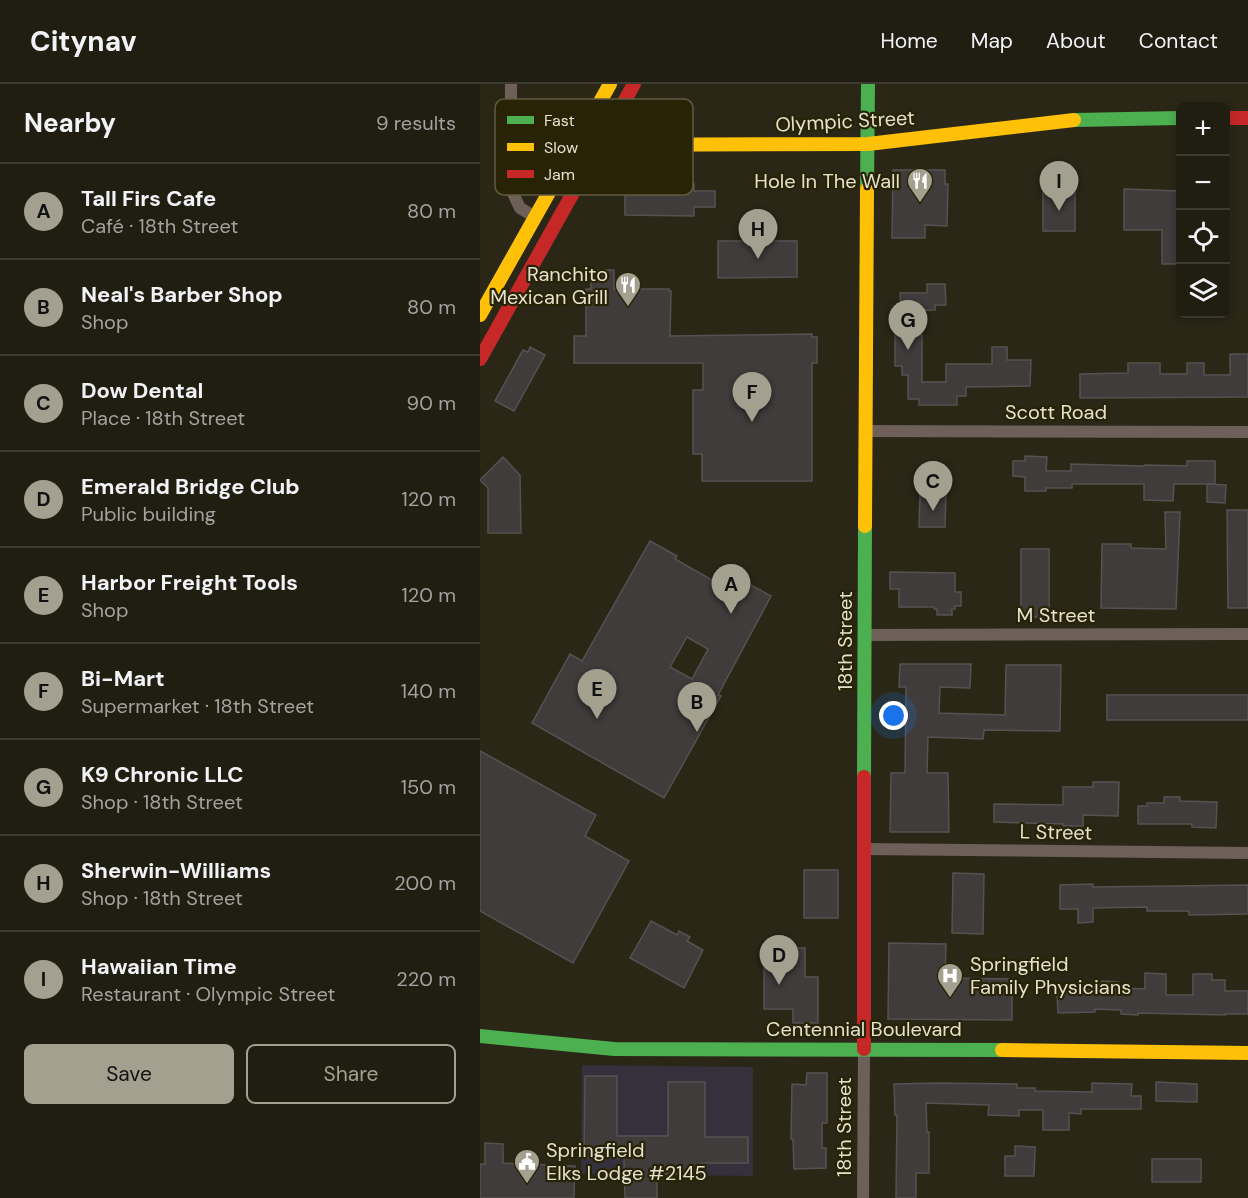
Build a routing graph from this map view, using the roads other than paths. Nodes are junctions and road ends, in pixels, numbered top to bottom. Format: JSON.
{"nodes":[{"id":1,"x":610,"y":84,"type":"edge"},
{"id":2,"x":634,"y":84,"type":"edge"},
{"id":3,"x":868,"y":84,"type":"edge"},
{"id":4,"x":602,"y":99,"type":"edge"},
{"id":5,"x":626,"y":99,"type":"edge"},
{"id":6,"x":1176,"y":118,"type":"edge"},
{"id":7,"x":1230,"y":118,"type":"edge"},
{"id":8,"x":1248,"y":118,"type":"edge"},
{"id":9,"x":693,"y":144,"type":"edge"},
{"id":10,"x":868,"y":144,"type":"junction"},
{"id":11,"x":512,"y":195,"type":"edge"},
{"id":12,"x":548,"y":195,"type":"edge"},
{"id":13,"x":572,"y":195,"type":"edge"},
{"id":14,"x":535,"y":218,"type":"junction"},
{"id":15,"x":480,"y":315,"type":"edge"},
{"id":16,"x":480,"y":359,"type":"edge"},
{"id":17,"x":865,"y":431,"type":"junction"},
{"id":18,"x":1248,"y":432,"type":"edge"},
{"id":19,"x":1248,"y":634,"type":"edge"},
{"id":20,"x":864,"y":635,"type":"junction"},
{"id":21,"x":863,"y":849,"type":"junction"},
{"id":22,"x":1248,"y":853,"type":"edge"},
{"id":23,"x":480,"y":1036,"type":"edge"},
{"id":24,"x":864,"y":1049,"type":"junction"},
{"id":25,"x":1248,"y":1053,"type":"edge"},
{"id":26,"x":863,"y":1198,"type":"edge"}],
"edges":[{"from":1,"to":4,"type":"street"},
{"from":2,"to":5,"type":"street"},
{"from":3,"to":10,"type":"street","name":"18th Street"},
{"from":6,"to":10,"type":"street","name":"Olympic Street"},
{"from":7,"to":8,"type":"street"},
{"from":9,"to":10,"type":"street","name":"Olympic Street"},
{"from":10,"to":17,"type":"street","name":"18th Street"},
{"from":11,"to":14,"type":"street"},
{"from":12,"to":14,"type":"street"},
{"from":13,"to":16,"type":"street"},
{"from":14,"to":15,"type":"street"},
{"from":17,"to":18,"type":"street","name":"Scott Road"},
{"from":17,"to":20,"type":"street","name":"18th Street"},
{"from":19,"to":20,"type":"street","name":"M Street"},
{"from":20,"to":21,"type":"street","name":"18th Street"},
{"from":21,"to":22,"type":"street","name":"L Street"},
{"from":21,"to":24,"type":"street","name":"18th Street"},
{"from":23,"to":24,"type":"street","name":"Centennial Boulevard"},
{"from":24,"to":25,"type":"street","name":"Centennial Boulevard"},
{"from":24,"to":26,"type":"street","name":"18th Street"}]}
